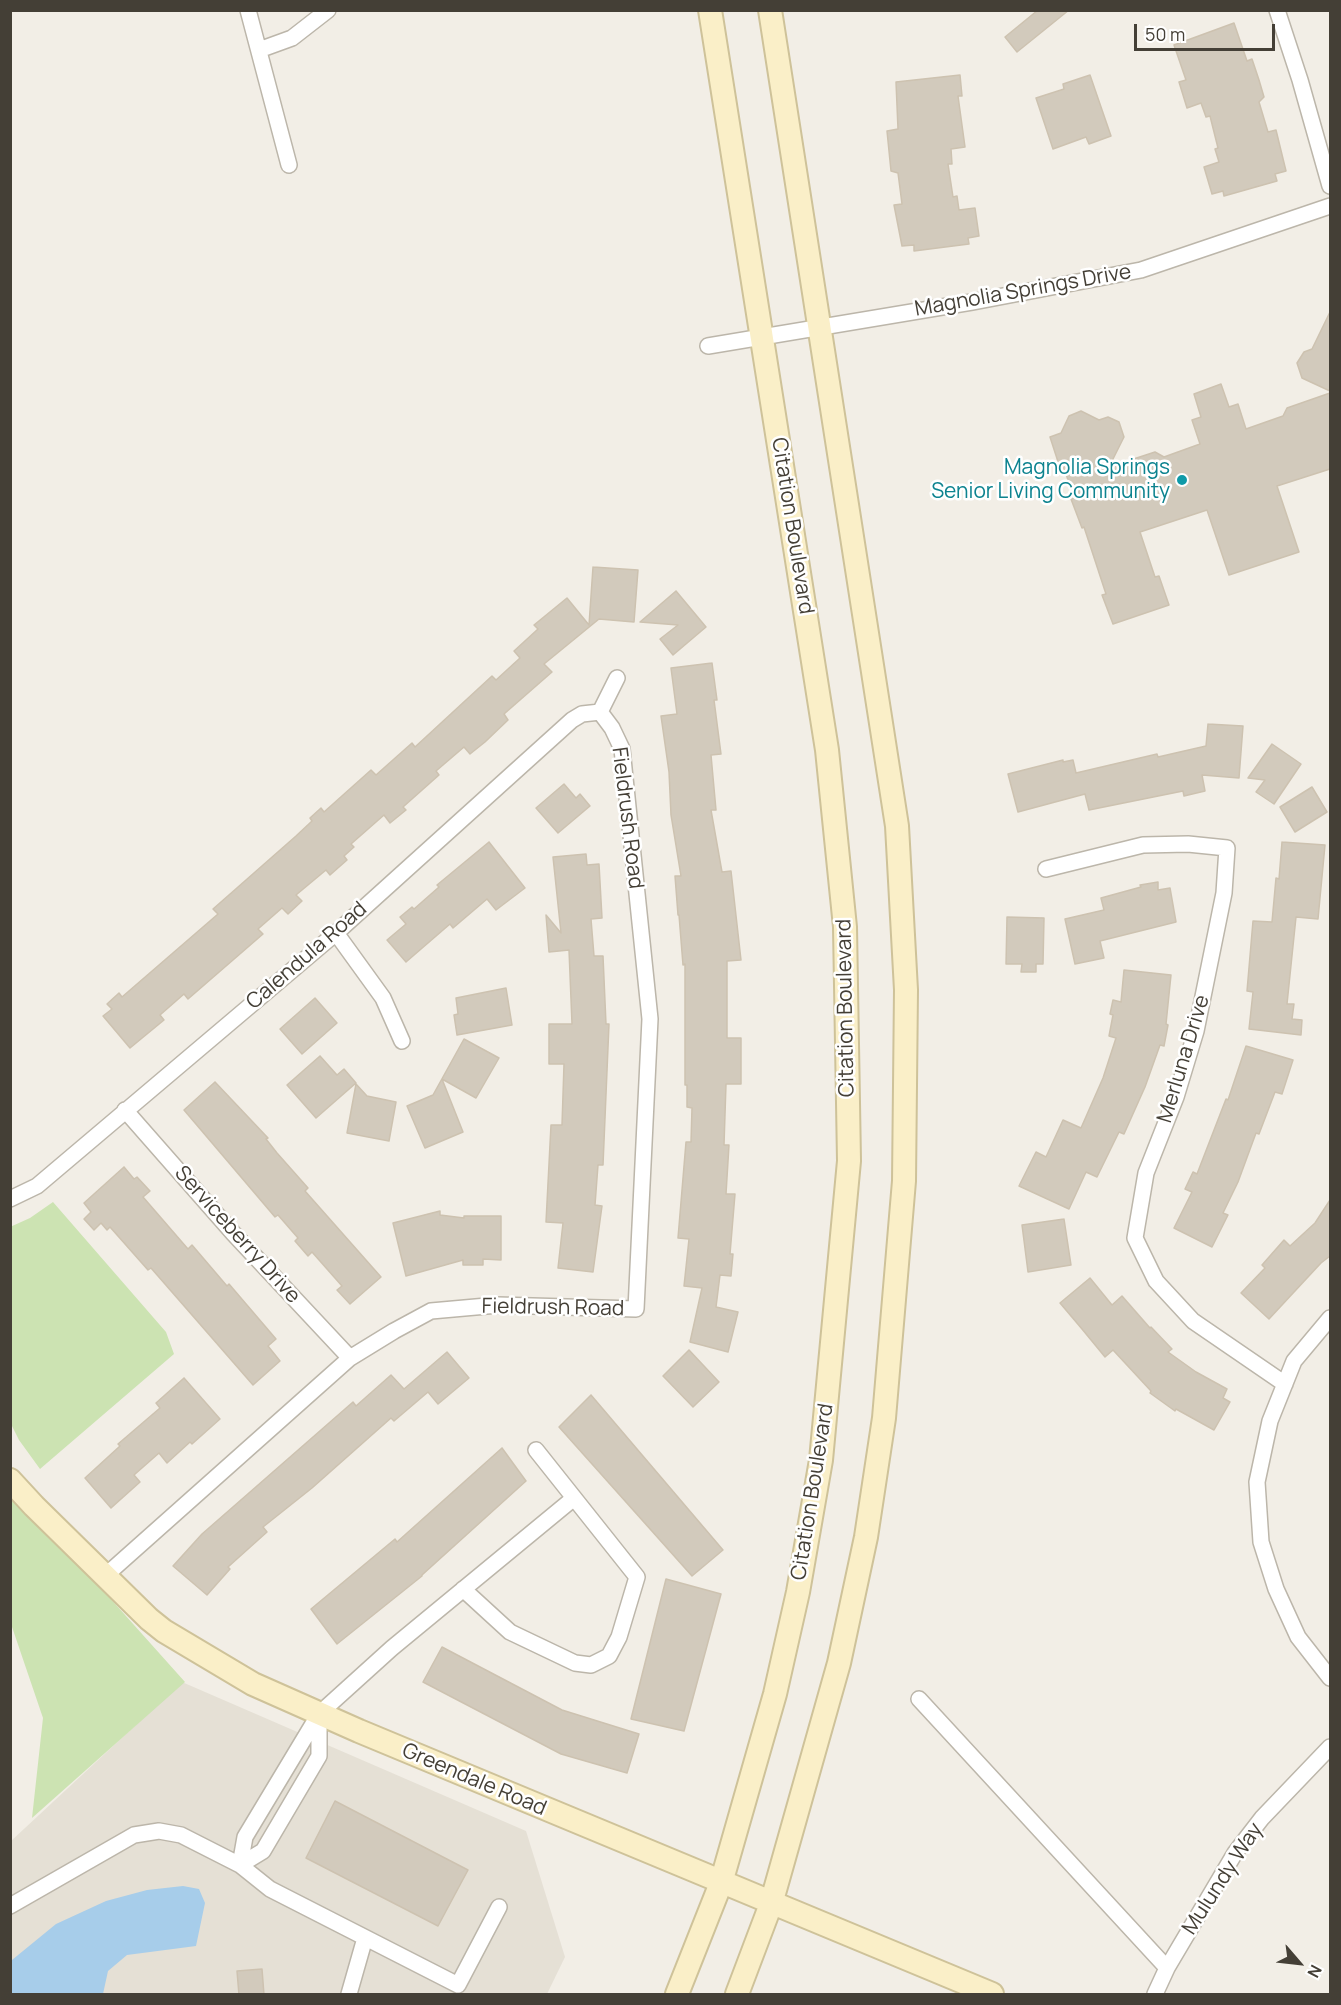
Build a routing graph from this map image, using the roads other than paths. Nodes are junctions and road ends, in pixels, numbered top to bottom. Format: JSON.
{"nodes":[{"id":1,"x":248,"y":10,"type":"edge"},
{"id":2,"x":328,"y":10,"type":"edge"},
{"id":3,"x":710,"y":10,"type":"edge"},
{"id":4,"x":770,"y":10,"type":"edge"},
{"id":5,"x":1277,"y":10,"type":"edge"},
{"id":6,"x":259,"y":50,"type":"junction"},
{"id":7,"x":288,"y":165,"type":"dead end"},
{"id":8,"x":1330,"y":186,"type":"edge"},
{"id":9,"x":1330,"y":206,"type":"edge"},
{"id":10,"x":820,"y":326,"type":"junction"},
{"id":11,"x":763,"y":337,"type":"junction"},
{"id":12,"x":708,"y":346,"type":"dead end"},
{"id":13,"x":617,"y":678,"type":"dead end"},
{"id":14,"x":600,"y":712,"type":"junction"},
{"id":15,"x":1046,"y":869,"type":"dead end"},
{"id":16,"x":336,"y":933,"type":"junction"},
{"id":17,"x":402,"y":1041,"type":"dead end"},
{"id":18,"x":125,"y":1110,"type":"junction"},
{"id":19,"x":10,"y":1199,"type":"edge"},
{"id":20,"x":1330,"y":1318,"type":"edge"},
{"id":21,"x":350,"y":1358,"type":"junction"},
{"id":22,"x":1285,"y":1384,"type":"junction"},
{"id":23,"x":536,"y":1450,"type":"dead end"},
{"id":24,"x":10,"y":1480,"type":"edge"},
{"id":25,"x":574,"y":1498,"type":"junction"},
{"id":26,"x":105,"y":1575,"type":"junction"},
{"id":27,"x":463,"y":1589,"type":"junction"},
{"id":28,"x":1330,"y":1678,"type":"edge"},
{"id":29,"x":919,"y":1699,"type":"dead end"},
{"id":30,"x":319,"y":1714,"type":"junction"},
{"id":31,"x":1330,"y":1747,"type":"edge"},
{"id":32,"x":240,"y":1865,"type":"junction"},
{"id":33,"x":721,"y":1883,"type":"junction"},
{"id":34,"x":771,"y":1904,"type":"junction"},
{"id":35,"x":10,"y":1906,"type":"edge"},
{"id":36,"x":499,"y":1907,"type":"dead end"},
{"id":37,"x":365,"y":1938,"type":"junction"},
{"id":38,"x":1167,"y":1968,"type":"junction"},
{"id":39,"x":349,"y":1995,"type":"edge"},
{"id":40,"x":677,"y":1995,"type":"edge"},
{"id":41,"x":737,"y":1995,"type":"edge"},
{"id":42,"x":992,"y":1995,"type":"edge"},
{"id":43,"x":1155,"y":1995,"type":"edge"}],
"edges":[{"from":1,"to":6,"type":"street"},
{"from":2,"to":6,"type":"street"},
{"from":3,"to":11,"type":"main road","name":"Citation Boulevard"},
{"from":4,"to":10,"type":"main road"},
{"from":5,"to":8,"type":"street"},
{"from":6,"to":7,"type":"street"},
{"from":9,"to":10,"type":"street","name":"Magnolia Springs Drive"},
{"from":10,"to":11,"type":"street","name":"Magnolia Springs Drive"},
{"from":10,"to":34,"type":"main road"},
{"from":11,"to":12,"type":"street","name":"Magnolia Springs Drive"},
{"from":11,"to":33,"type":"main road","name":"Citation Boulevard"},
{"from":13,"to":14,"type":"street"},
{"from":14,"to":16,"type":"street","name":"Calendula Road"},
{"from":14,"to":21,"type":"street","name":"Fieldrush Road"},
{"from":15,"to":22,"type":"street","name":"Merluna Drive"},
{"from":16,"to":17,"type":"street"},
{"from":16,"to":18,"type":"street","name":"Calendula Road"},
{"from":18,"to":19,"type":"street","name":"Calendula Road"},
{"from":18,"to":21,"type":"street","name":"Serviceberry Drive"},
{"from":20,"to":22,"type":"street"},
{"from":21,"to":26,"type":"street","name":"Fieldrush Road"},
{"from":22,"to":28,"type":"street"},
{"from":23,"to":25,"type":"street"},
{"from":24,"to":26,"type":"main road","name":"Greendale Road"},
{"from":25,"to":27,"type":"street"},
{"from":25,"to":27,"type":"street"},
{"from":26,"to":30,"type":"main road","name":"Greendale Road"},
{"from":27,"to":30,"type":"street"},
{"from":29,"to":38,"type":"street"},
{"from":30,"to":32,"type":"street"},
{"from":30,"to":32,"type":"street"},
{"from":30,"to":33,"type":"main road","name":"Greendale Road"},
{"from":31,"to":38,"type":"street","name":"Mulundy Way"},
{"from":32,"to":35,"type":"street"},
{"from":32,"to":37,"type":"street"},
{"from":33,"to":34,"type":"main road","name":"Greendale Road"},
{"from":33,"to":40,"type":"main road","name":"Citation Boulevard"},
{"from":34,"to":41,"type":"main road"},
{"from":34,"to":42,"type":"main road","name":"Greendale Road"},
{"from":36,"to":37,"type":"street"},
{"from":37,"to":39,"type":"street"},
{"from":38,"to":43,"type":"street","name":"Mulundy Way"}]}
